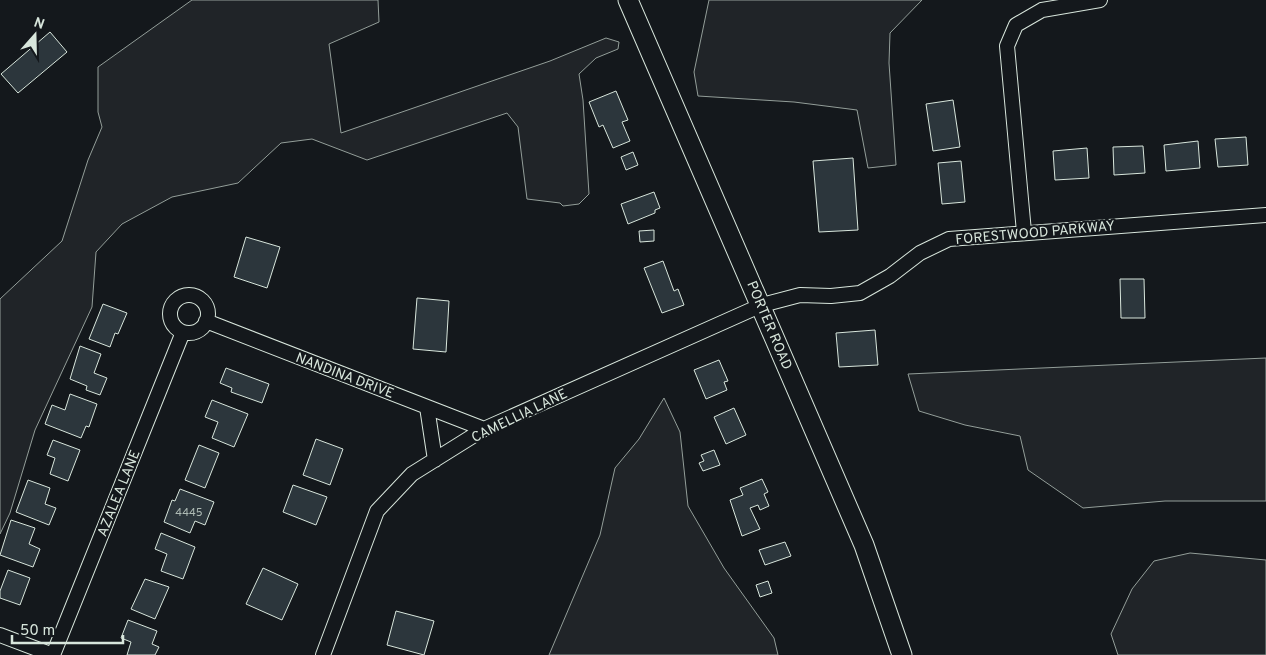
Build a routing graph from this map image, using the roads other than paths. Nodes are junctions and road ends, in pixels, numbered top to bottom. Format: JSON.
{"nodes":[{"id":1,"x":628,"y":0,"type":"edge"},
{"id":2,"x":1100,"y":0,"type":"edge"},
{"id":3,"x":1266,"y":215,"type":"edge"},
{"id":4,"x":1024,"y":232,"type":"junction"},
{"id":5,"x":762,"y":305,"type":"junction"},
{"id":6,"x":206,"y":322,"type":"junction"},
{"id":7,"x":183,"y":332,"type":"junction"},
{"id":8,"x":427,"y":407,"type":"junction"},
{"id":9,"x":484,"y":429,"type":"junction"},
{"id":10,"x":435,"y":460,"type":"junction"},
{"id":11,"x":0,"y":635,"type":"edge"},
{"id":12,"x":53,"y":655,"type":"edge"},
{"id":13,"x":323,"y":655,"type":"edge"},
{"id":14,"x":902,"y":655,"type":"edge"}],
"edges":[{"from":1,"to":5,"type":"main road","name":"PORTER ROAD"},
{"from":2,"to":4,"type":"street"},
{"from":3,"to":4,"type":"street","name":"FORESTWOOD PARKWAY"},
{"from":4,"to":5,"type":"street","name":"FORESTWOOD PARKWAY"},
{"from":5,"to":9,"type":"street","name":"CAMELLIA LANE"},
{"from":5,"to":14,"type":"main road","name":"PORTER ROAD"},
{"from":6,"to":7,"type":"street"},
{"from":6,"to":7,"type":"street"},
{"from":6,"to":8,"type":"street","name":"NANDINA DRIVE"},
{"from":7,"to":12,"type":"street","name":"AZALEA LANE"},
{"from":8,"to":9,"type":"street","name":"NANDINA DRIVE"},
{"from":8,"to":10,"type":"street"},
{"from":9,"to":10,"type":"street","name":"CAMELLIA LANE"},
{"from":10,"to":13,"type":"street","name":"CAMELLIA LANE"},
{"from":11,"to":12,"type":"street"}]}
